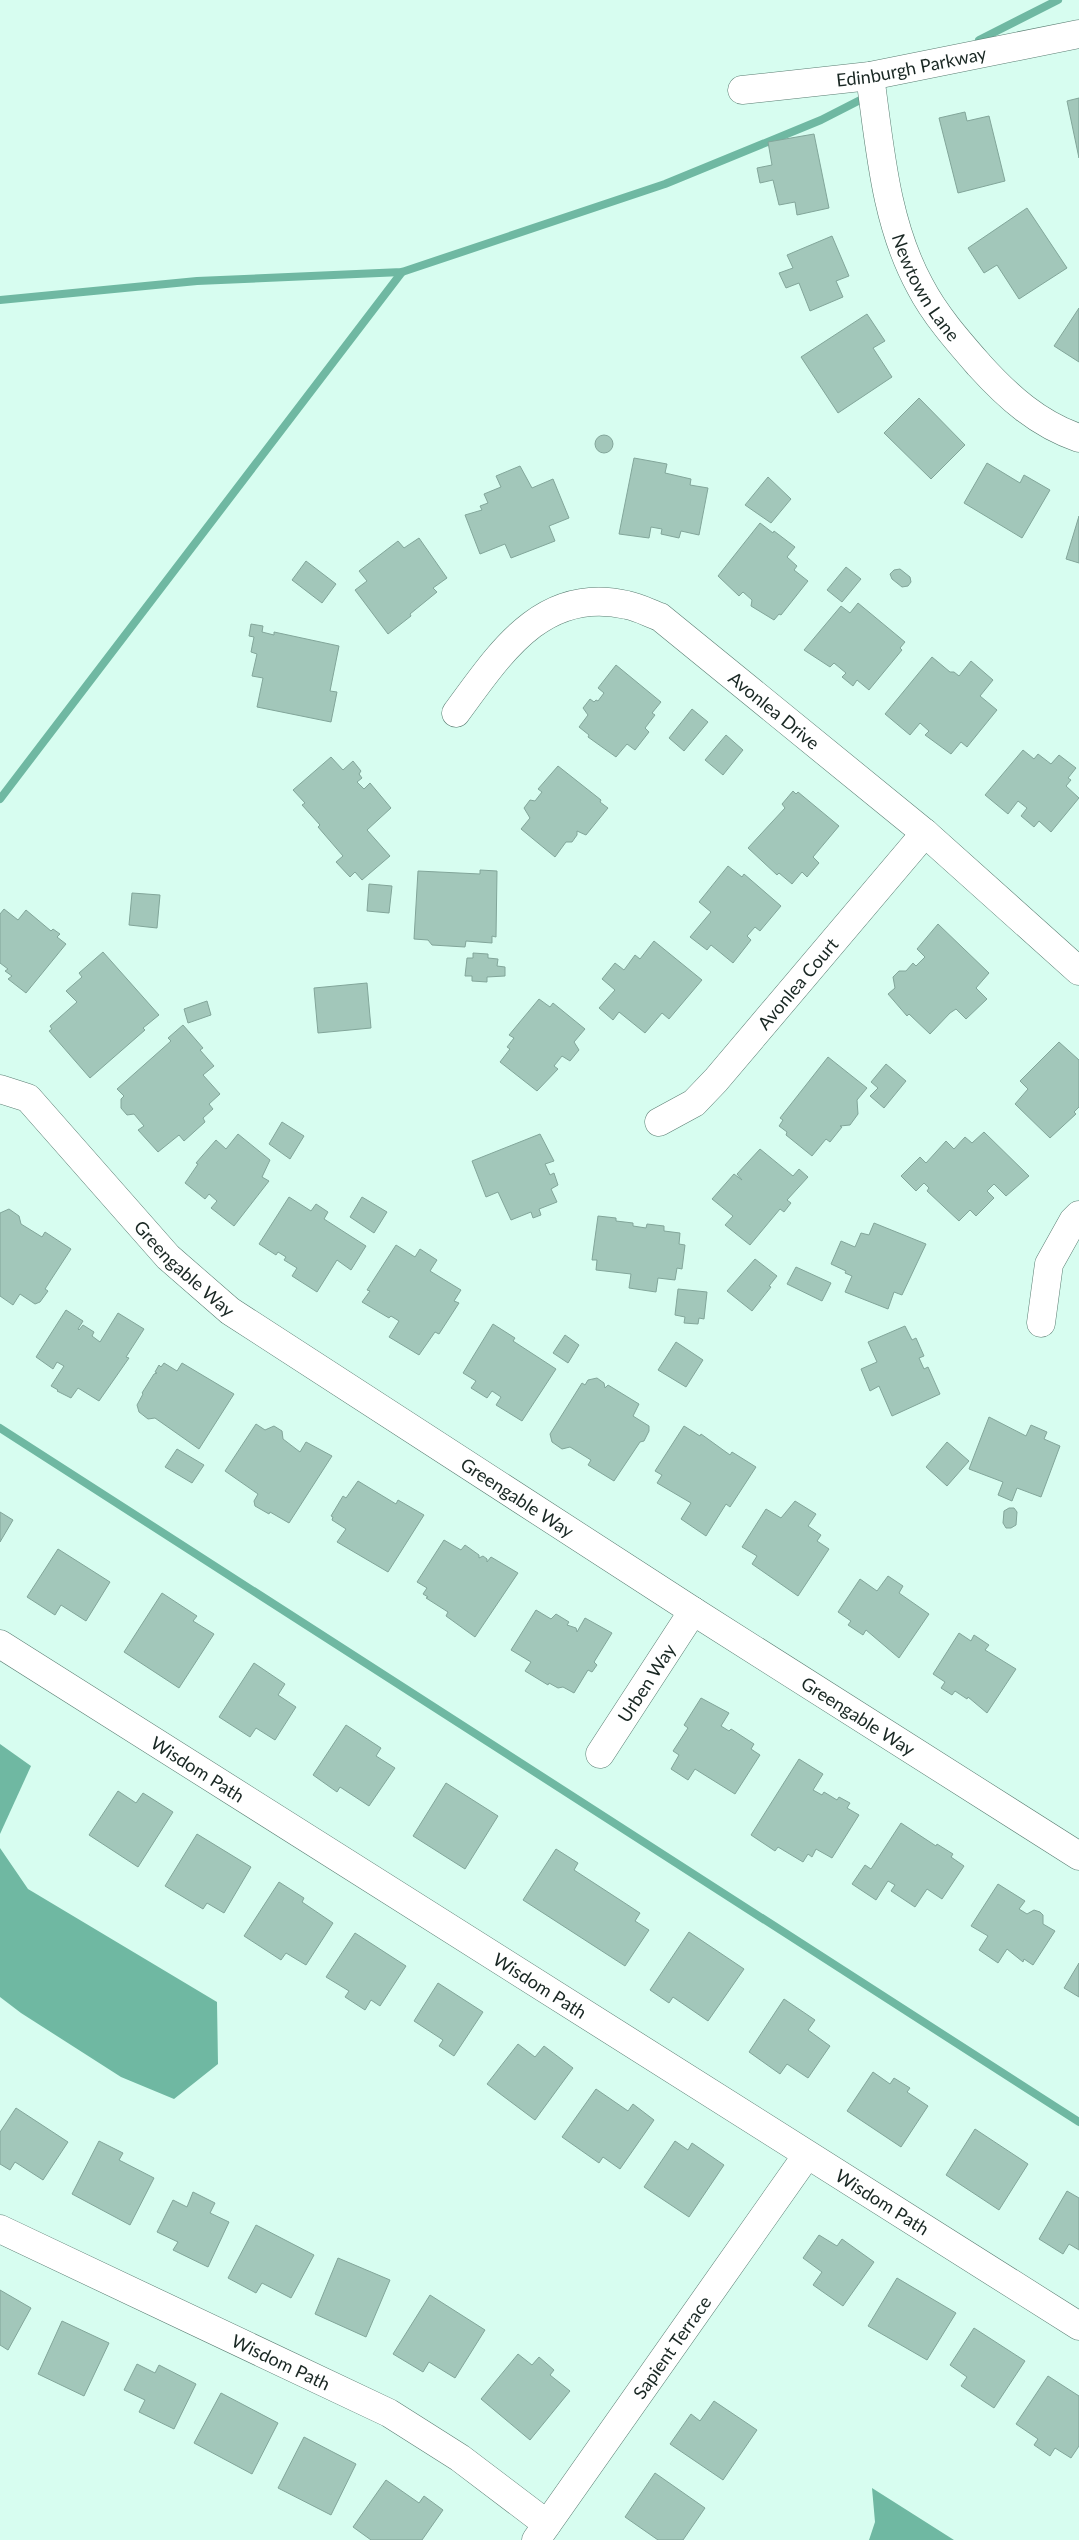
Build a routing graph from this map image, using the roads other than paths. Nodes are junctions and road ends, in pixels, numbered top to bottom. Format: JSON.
{"nodes":[{"id":1,"x":1079,"y":34,"type":"edge"},
{"id":2,"x":870,"y":76,"type":"junction"},
{"id":3,"x":742,"y":90,"type":"dead end"},
{"id":4,"x":1079,"y":438,"type":"edge"},
{"id":5,"x":456,"y":713,"type":"dead end"},
{"id":6,"x":925,"y":833,"type":"junction"},
{"id":7,"x":1079,"y":971,"type":"edge"},
{"id":8,"x":0,"y":1088,"type":"edge"},
{"id":9,"x":659,"y":1122,"type":"dead end"},
{"id":10,"x":1079,"y":1215,"type":"edge"},
{"id":11,"x":1041,"y":1323,"type":"dead end"},
{"id":12,"x":693,"y":1611,"type":"junction"},
{"id":13,"x":0,"y":1644,"type":"edge"},
{"id":14,"x":600,"y":1754,"type":"dead end"},
{"id":15,"x":1079,"y":1856,"type":"edge"},
{"id":16,"x":808,"y":2155,"type":"junction"},
{"id":17,"x":0,"y":2228,"type":"edge"},
{"id":18,"x":1079,"y":2326,"type":"edge"},
{"id":19,"x":542,"y":2532,"type":"edge"}],
"edges":[{"from":1,"to":2,"type":"street","name":"Edinburgh Parkway"},
{"from":2,"to":3,"type":"street","name":"Edinburgh Parkway"},
{"from":2,"to":4,"type":"street","name":"Newtown Lane"},
{"from":5,"to":6,"type":"street","name":"Avonlea Drive"},
{"from":6,"to":7,"type":"street","name":"Avonlea Drive"},
{"from":6,"to":9,"type":"street","name":"Avonlea Court"},
{"from":8,"to":12,"type":"street","name":"Greengable Way"},
{"from":10,"to":11,"type":"street"},
{"from":12,"to":14,"type":"street","name":"Urben Way"},
{"from":12,"to":15,"type":"street","name":"Greengable Way"},
{"from":13,"to":16,"type":"street","name":"Wisdom Path"},
{"from":16,"to":18,"type":"street","name":"Wisdom Path"},
{"from":16,"to":19,"type":"street","name":"Sapient Terrace"},
{"from":17,"to":19,"type":"street","name":"Wisdom Path"}]}
